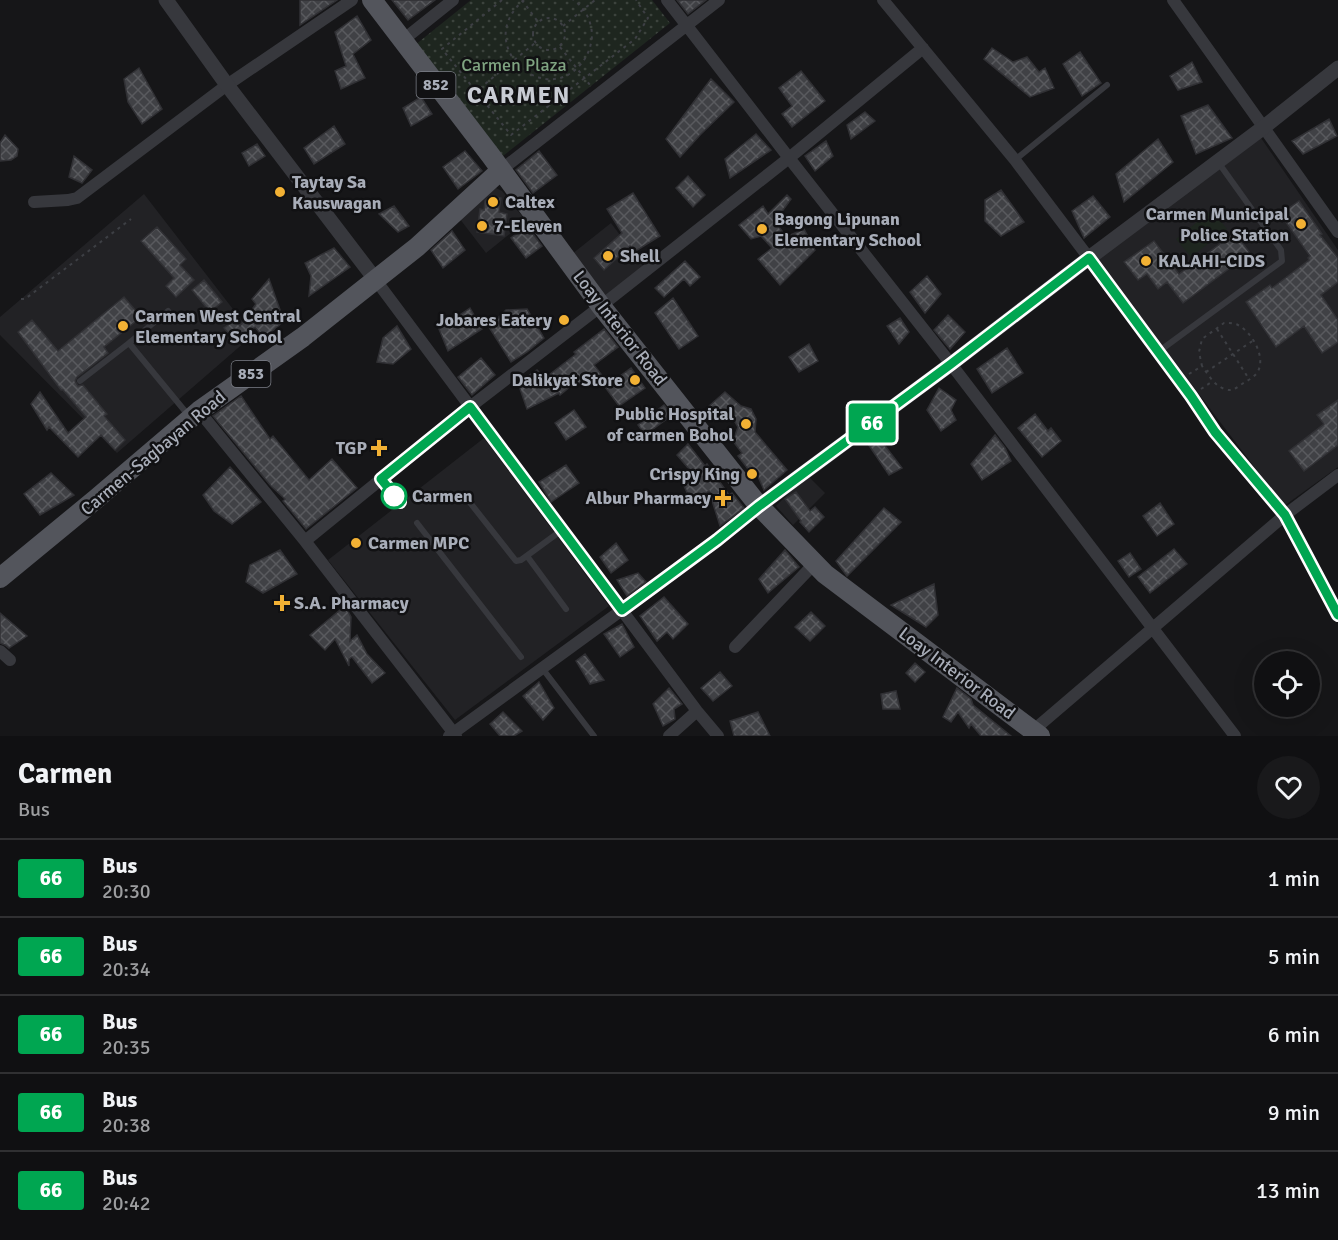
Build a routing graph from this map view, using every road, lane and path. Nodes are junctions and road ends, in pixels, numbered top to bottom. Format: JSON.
{"nodes":[{"id":1,"x":166,"y":0,"type":"edge"},
{"id":2,"x":352,"y":0,"type":"edge"},
{"id":3,"x":372,"y":0,"type":"edge"},
{"id":4,"x":453,"y":0,"type":"edge"},
{"id":5,"x":502,"y":0,"type":"edge"},
{"id":6,"x":523,"y":0,"type":"edge"},
{"id":7,"x":573,"y":0,"type":"edge"},
{"id":8,"x":595,"y":0,"type":"edge"},
{"id":9,"x":636,"y":0,"type":"edge"},
{"id":10,"x":667,"y":0,"type":"edge"},
{"id":11,"x":719,"y":0,"type":"edge"},
{"id":12,"x":883,"y":0,"type":"edge"},
{"id":13,"x":1173,"y":0,"type":"edge"},
{"id":14,"x":583,"y":10,"type":"junction"},
{"id":15,"x":538,"y":22,"type":"junction"},
{"id":16,"x":687,"y":25,"type":"junction"},
{"id":17,"x":563,"y":26,"type":"junction"},
{"id":18,"x":403,"y":39,"type":"junction"},
{"id":19,"x":535,"y":43,"type":"junction"},
{"id":20,"x":560,"y":47,"type":"junction"},
{"id":21,"x":923,"y":48,"type":"junction"},
{"id":22,"x":514,"y":61,"type":"junction"},
{"id":23,"x":1338,"y":68,"type":"edge"},
{"id":24,"x":577,"y":69,"type":"junction"},
{"id":25,"x":585,"y":79,"type":"junction"},
{"id":26,"x":227,"y":85,"type":"junction"},
{"id":27,"x":1107,"y":85,"type":"dead end"},
{"id":28,"x":475,"y":92,"type":"junction"},
{"id":29,"x":598,"y":94,"type":"junction"},
{"id":30,"x":454,"y":109,"type":"junction"},
{"id":31,"x":1264,"y":127,"type":"junction"},
{"id":32,"x":789,"y":158,"type":"junction"},
{"id":33,"x":1014,"y":160,"type":"junction"},
{"id":34,"x":1218,"y":161,"type":"junction"},
{"id":35,"x":501,"y":170,"type":"junction"},
{"id":36,"x":34,"y":202,"type":"dead end"},
{"id":37,"x":131,"y":219,"type":"dead end"},
{"id":38,"x":1338,"y":232,"type":"edge"},
{"id":39,"x":1089,"y":258,"type":"junction"},
{"id":40,"x":375,"y":279,"type":"junction"},
{"id":41,"x":21,"y":299,"type":"dead end"},
{"id":42,"x":601,"y":306,"type":"junction"},
{"id":43,"x":168,"y":311,"type":"dead end"},
{"id":44,"x":1216,"y":328,"type":"junction"},
{"id":45,"x":1255,"y":340,"type":"junction"},
{"id":46,"x":129,"y":343,"type":"junction"},
{"id":47,"x":1158,"y":352,"type":"junction"},
{"id":48,"x":1233,"y":354,"type":"junction"},
{"id":49,"x":951,"y":364,"type":"junction"},
{"id":50,"x":1202,"y":366,"type":"junction"},
{"id":51,"x":1206,"y":372,"type":"junction"},
{"id":52,"x":1179,"y":380,"type":"junction"},
{"id":53,"x":1249,"y":380,"type":"junction"},
{"id":54,"x":80,"y":381,"type":"dead end"},
{"id":55,"x":1213,"y":381,"type":"junction"},
{"id":56,"x":1191,"y":396,"type":"junction"},
{"id":57,"x":470,"y":407,"type":"junction"},
{"id":58,"x":195,"y":415,"type":"junction"},
{"id":59,"x":1338,"y":475,"type":"edge"},
{"id":60,"x":381,"y":479,"type":"junction"},
{"id":61,"x":464,"y":495,"type":"dead end"},
{"id":62,"x":400,"y":502,"type":"dead end"},
{"id":63,"x":759,"y":506,"type":"junction"},
{"id":64,"x":1285,"y":515,"type":"junction"},
{"id":65,"x":417,"y":523,"type":"dead end"},
{"id":66,"x":562,"y":530,"type":"junction"},
{"id":67,"x":304,"y":541,"type":"junction"},
{"id":68,"x":527,"y":556,"type":"junction"},
{"id":69,"x":814,"y":564,"type":"junction"},
{"id":70,"x":0,"y":578,"type":"edge"},
{"id":71,"x":566,"y":609,"type":"dead end"},
{"id":72,"x":622,"y":610,"type":"junction"},
{"id":73,"x":1338,"y":615,"type":"edge"},
{"id":74,"x":1152,"y":629,"type":"junction"},
{"id":75,"x":735,"y":646,"type":"dead end"},
{"id":76,"x":0,"y":651,"type":"edge"},
{"id":77,"x":521,"y":657,"type":"dead end"},
{"id":78,"x":9,"y":660,"type":"dead end"},
{"id":79,"x":542,"y":668,"type":"junction"},
{"id":80,"x":697,"y":711,"type":"junction"},
{"id":81,"x":1033,"y":734,"type":"edge"},
{"id":82,"x":453,"y":735,"type":"edge"},
{"id":83,"x":594,"y":736,"type":"edge"},
{"id":84,"x":669,"y":736,"type":"edge"},
{"id":85,"x":718,"y":736,"type":"edge"},
{"id":86,"x":1235,"y":736,"type":"edge"}],
"edges":[{"from":1,"to":26,"type":"street"},
{"from":2,"to":26,"type":"street"},
{"from":3,"to":18,"type":"main road","name":"Loay Interior Road","number":"852"},
{"from":4,"to":18,"type":"street"},
{"from":5,"to":28,"type":"path"},
{"from":6,"to":15,"type":"path"},
{"from":6,"to":22,"type":"path"},
{"from":7,"to":14,"type":"path"},
{"from":8,"to":14,"type":"path"},
{"from":9,"to":25,"type":"path"},
{"from":10,"to":16,"type":"street"},
{"from":11,"to":16,"type":"street"},
{"from":12,"to":21,"type":"street"},
{"from":13,"to":31,"type":"street"},
{"from":14,"to":17,"type":"path"},
{"from":14,"to":24,"type":"path"},
{"from":15,"to":17,"type":"path"},
{"from":15,"to":19,"type":"path"},
{"from":16,"to":29,"type":"street"},
{"from":16,"to":32,"type":"street"},
{"from":17,"to":20,"type":"path"},
{"from":18,"to":30,"type":"main road","name":"Loay Interior Road","number":"852"},
{"from":19,"to":20,"type":"path"},
{"from":19,"to":22,"type":"path"},
{"from":20,"to":24,"type":"path"},
{"from":21,"to":32,"type":"street"},
{"from":21,"to":33,"type":"street"},
{"from":22,"to":24,"type":"path"},
{"from":22,"to":28,"type":"path"},
{"from":23,"to":31,"type":"street"},
{"from":24,"to":25,"type":"path"},
{"from":25,"to":28,"type":"path"},
{"from":25,"to":29,"type":"path"},
{"from":26,"to":36,"type":"street"},
{"from":26,"to":40,"type":"street"},
{"from":27,"to":33,"type":"lane"},
{"from":28,"to":30,"type":"path"},
{"from":29,"to":35,"type":"street"},
{"from":30,"to":35,"type":"main road","name":"Loay Interior Road","number":"852"},
{"from":31,"to":34,"type":"street"},
{"from":31,"to":38,"type":"street"},
{"from":32,"to":42,"type":"street"},
{"from":32,"to":49,"type":"street"},
{"from":33,"to":39,"type":"street"},
{"from":34,"to":39,"type":"street"},
{"from":34,"to":47,"type":"lane"},
{"from":35,"to":40,"type":"main road","name":"Carmen-Sagbayan Road","number":"853"},
{"from":35,"to":42,"type":"main road","name":"Loay Interior Road","number":"852"},
{"from":37,"to":41,"type":"path"},
{"from":39,"to":47,"type":"street"},
{"from":39,"to":49,"type":"street"},
{"from":40,"to":57,"type":"street"},
{"from":40,"to":58,"type":"main road","name":"Carmen-Sagbayan Road","number":"853"},
{"from":42,"to":57,"type":"street"},
{"from":42,"to":63,"type":"main road","name":"Loay Interior Road","number":"852"},
{"from":43,"to":46,"type":"lane"},
{"from":44,"to":45,"type":"path"},
{"from":44,"to":48,"type":"path"},
{"from":44,"to":50,"type":"path"},
{"from":45,"to":48,"type":"path"},
{"from":45,"to":53,"type":"path"},
{"from":46,"to":54,"type":"lane"},
{"from":46,"to":58,"type":"lane"},
{"from":47,"to":52,"type":"street"},
{"from":48,"to":51,"type":"path"},
{"from":48,"to":53,"type":"path"},
{"from":49,"to":63,"type":"street"},
{"from":49,"to":74,"type":"street"},
{"from":50,"to":51,"type":"path"},
{"from":50,"to":52,"type":"path"},
{"from":51,"to":55,"type":"path"},
{"from":52,"to":56,"type":"street"},
{"from":53,"to":55,"type":"path"},
{"from":55,"to":56,"type":"path"},
{"from":56,"to":64,"type":"street"},
{"from":57,"to":60,"type":"street"},
{"from":57,"to":66,"type":"street"},
{"from":58,"to":67,"type":"street"},
{"from":58,"to":70,"type":"main road","name":"Carmen-Sagbayan Road","number":"853"},
{"from":59,"to":64,"type":"street"},
{"from":60,"to":62,"type":"lane"},
{"from":60,"to":67,"type":"street"},
{"from":61,"to":68,"type":"lane"},
{"from":63,"to":69,"type":"main road","name":"Loay Interior Road","number":"852"},
{"from":63,"to":72,"type":"street"},
{"from":64,"to":73,"type":"street"},
{"from":64,"to":74,"type":"street"},
{"from":65,"to":77,"type":"lane"},
{"from":66,"to":68,"type":"lane"},
{"from":66,"to":72,"type":"street"},
{"from":67,"to":82,"type":"street"},
{"from":68,"to":71,"type":"lane"},
{"from":69,"to":75,"type":"street"},
{"from":69,"to":81,"type":"main road","name":"Loay Interior Road","number":"852"},
{"from":72,"to":79,"type":"street"},
{"from":72,"to":80,"type":"street"},
{"from":74,"to":81,"type":"street"},
{"from":74,"to":86,"type":"street"},
{"from":76,"to":78,"type":"street"},
{"from":79,"to":82,"type":"street"},
{"from":79,"to":83,"type":"lane"},
{"from":80,"to":84,"type":"street"},
{"from":80,"to":85,"type":"street"}]}
